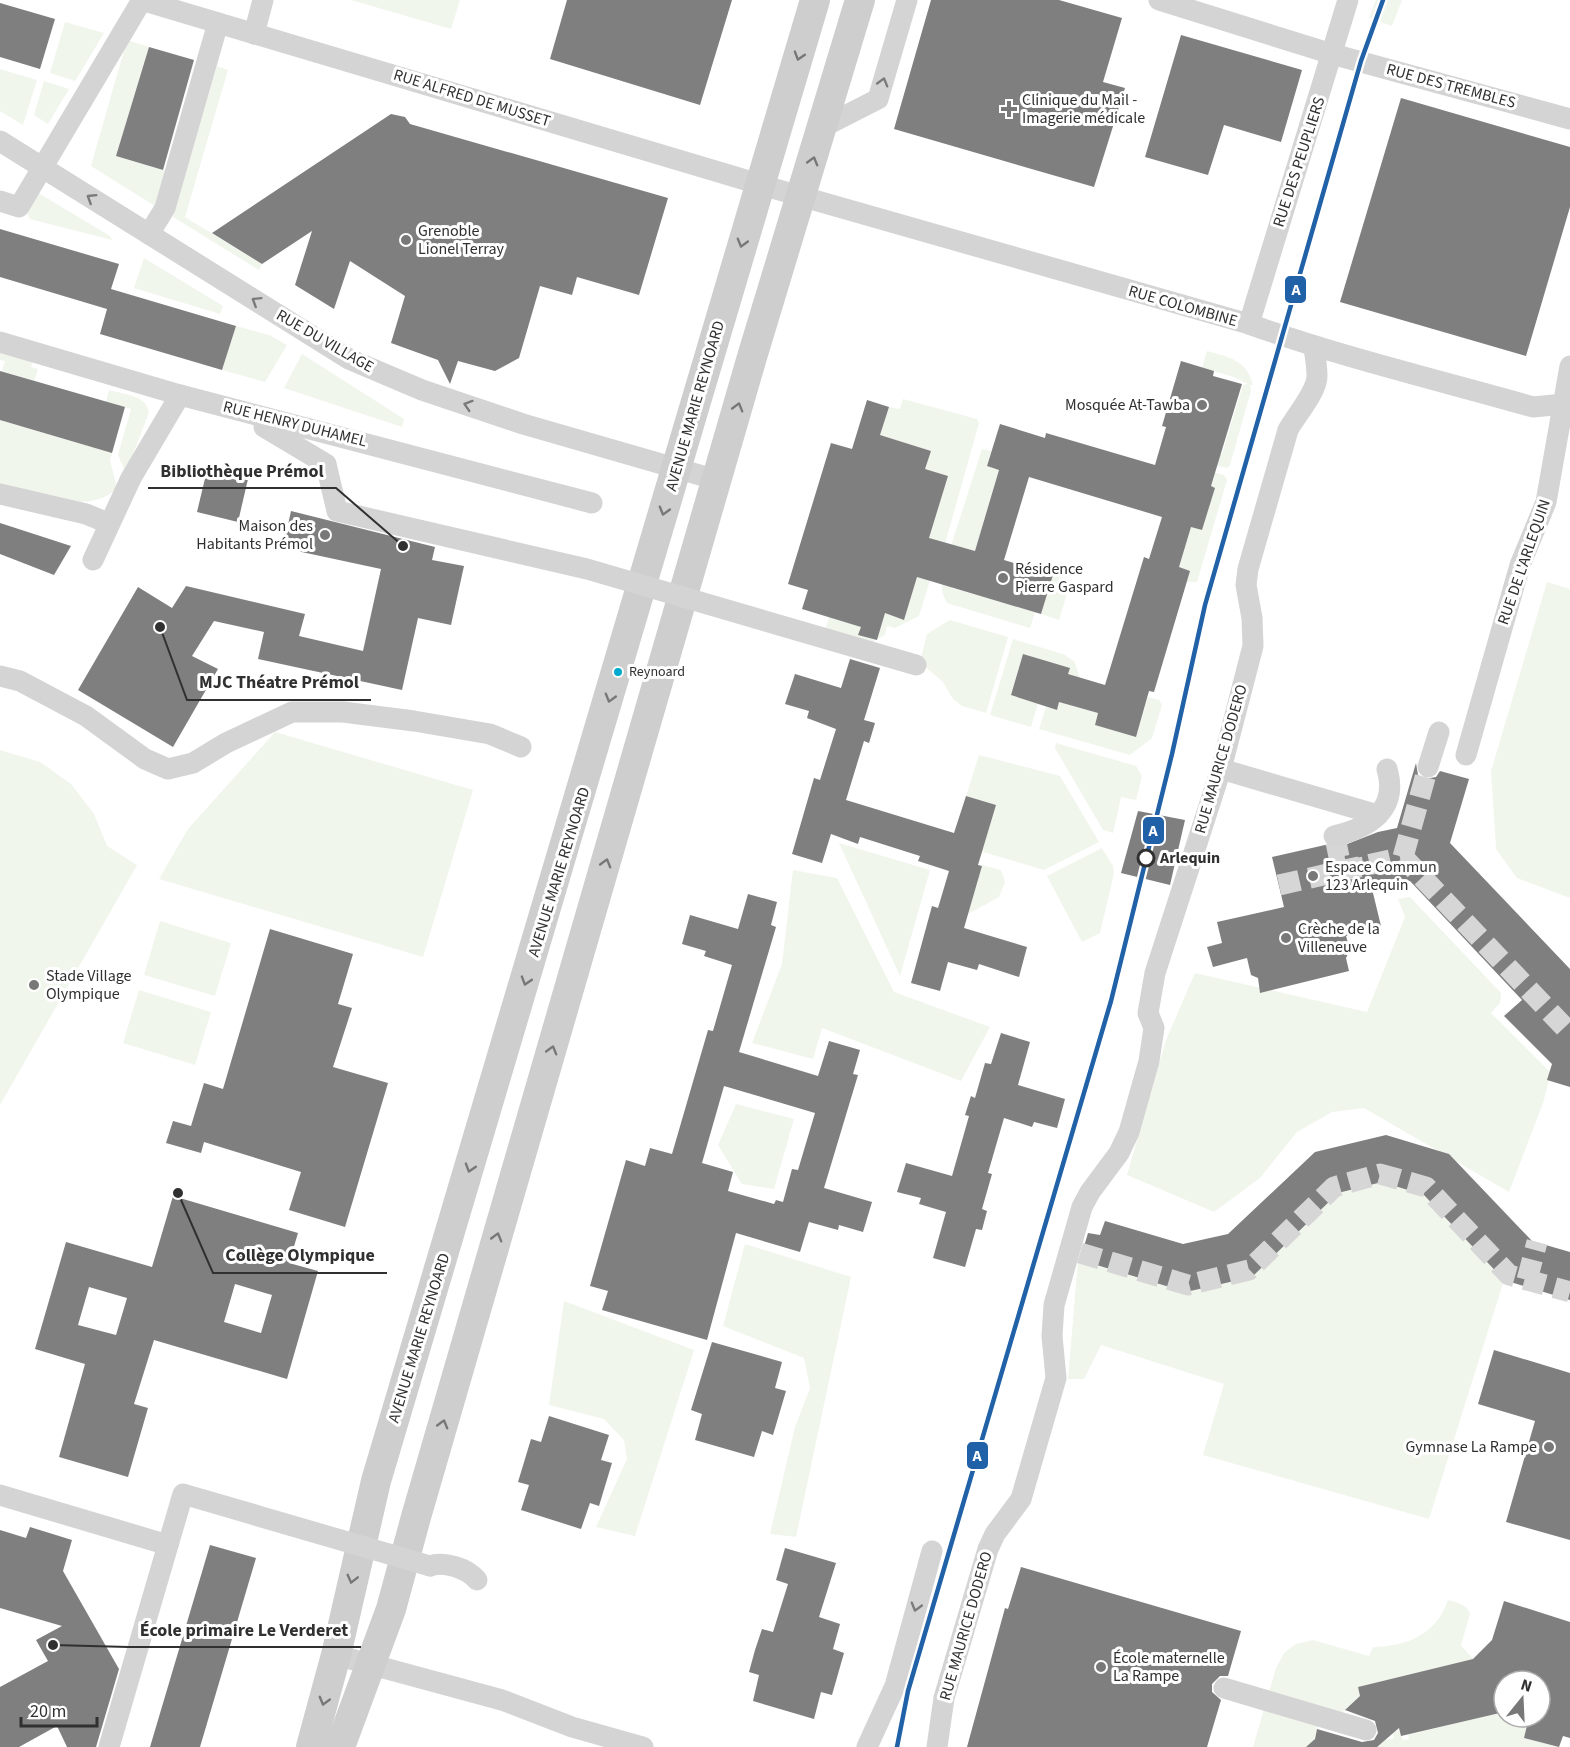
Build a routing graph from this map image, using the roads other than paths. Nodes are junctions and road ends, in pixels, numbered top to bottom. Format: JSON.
{"nodes":[{"id":1,"x":141,"y":0,"type":"edge"},
{"id":2,"x":263,"y":0,"type":"edge"},
{"id":3,"x":815,"y":0,"type":"edge"},
{"id":4,"x":860,"y":0,"type":"edge"},
{"id":5,"x":907,"y":0,"type":"edge"},
{"id":6,"x":1159,"y":0,"type":"edge"},
{"id":7,"x":1348,"y":0,"type":"edge"},
{"id":8,"x":218,"y":23,"type":"junction"},
{"id":9,"x":254,"y":34,"type":"junction"},
{"id":10,"x":1332,"y":54,"type":"junction"},
{"id":11,"x":1570,"y":119,"type":"edge"},
{"id":12,"x":823,"y":127,"type":"junction"},
{"id":13,"x":0,"y":141,"type":"edge"},
{"id":14,"x":43,"y":168,"type":"junction"},
{"id":15,"x":759,"y":184,"type":"junction"},
{"id":16,"x":803,"y":196,"type":"junction"},
{"id":17,"x":0,"y":201,"type":"edge"},
{"id":18,"x":149,"y":234,"type":"junction"},
{"id":19,"x":1249,"y":324,"type":"junction"},
{"id":20,"x":0,"y":342,"type":"edge"},
{"id":21,"x":1314,"y":347,"type":"junction"},
{"id":22,"x":1570,"y":366,"type":"edge"},
{"id":23,"x":180,"y":395,"type":"junction"},
{"id":24,"x":1564,"y":404,"type":"junction"},
{"id":25,"x":261,"y":421,"type":"junction"},
{"id":26,"x":676,"y":468,"type":"junction"},
{"id":27,"x":717,"y":480,"type":"junction"},
{"id":28,"x":0,"y":494,"type":"edge"},
{"id":29,"x":592,"y":503,"type":"dead end"},
{"id":30,"x":108,"y":523,"type":"junction"},
{"id":31,"x":93,"y":560,"type":"dead end"},
{"id":32,"x":916,"y":665,"type":"dead end"},
{"id":33,"x":15,"y":674,"type":"edge"},
{"id":34,"x":1439,"y":732,"type":"dead end"},
{"id":35,"x":522,"y":747,"type":"dead end"},
{"id":36,"x":1466,"y":754,"type":"dead end"},
{"id":37,"x":1428,"y":767,"type":"tunnel mouth"},
{"id":38,"x":1221,"y":769,"type":"junction"},
{"id":39,"x":1387,"y":769,"type":"dead end"},
{"id":40,"x":1324,"y":799,"type":"junction"},
{"id":41,"x":1378,"y":815,"type":"junction"},
{"id":42,"x":0,"y":1495,"type":"edge"},
{"id":43,"x":168,"y":1545,"type":"junction"},
{"id":44,"x":932,"y":1551,"type":"dead end"},
{"id":45,"x":477,"y":1580,"type":"dead end"},
{"id":46,"x":336,"y":1655,"type":"junction"},
{"id":47,"x":371,"y":1664,"type":"junction"},
{"id":48,"x":1224,"y":1688,"type":"dead end"},
{"id":49,"x":1366,"y":1730,"type":"dead end"},
{"id":50,"x":109,"y":1747,"type":"edge"},
{"id":51,"x":311,"y":1747,"type":"edge"},
{"id":52,"x":340,"y":1747,"type":"edge"},
{"id":53,"x":643,"y":1747,"type":"edge"},
{"id":54,"x":867,"y":1747,"type":"edge"},
{"id":55,"x":937,"y":1747,"type":"edge"}],
"edges":[{"from":1,"to":8,"type":"street","name":"RUE ALFRED DE MUSSET"},
{"from":1,"to":14,"type":"street"},
{"from":2,"to":9,"type":"street"},
{"from":3,"to":15,"type":"main road","name":"AVENUE MARIE REYNOARD","one_way":true},
{"from":4,"to":12,"type":"main road"},
{"from":12,"to":5,"type":"street","one_way":true},
{"from":6,"to":10,"type":"street","name":"RUE DES TREMBLES"},
{"from":7,"to":10,"type":"street","name":"RUE DES PEUPLIERS"},
{"from":8,"to":9,"type":"street","name":"RUE ALFRED DE MUSSET"},
{"from":8,"to":18,"type":"street"},
{"from":9,"to":15,"type":"street","name":"RUE ALFRED DE MUSSET"},
{"from":10,"to":11,"type":"street","name":"RUE DES TREMBLES"},
{"from":10,"to":19,"type":"street","name":"RUE DES PEUPLIERS"},
{"from":16,"to":12,"type":"main road","one_way":true},
{"from":13,"to":14,"type":"street","name":"RUE DU VILLAGE"},
{"from":14,"to":17,"type":"street"},
{"from":18,"to":14,"type":"street","name":"RUE DU VILLAGE","one_way":true},
{"from":15,"to":16,"type":"street","name":"RUE ALFRED DE MUSSET"},
{"from":15,"to":26,"type":"main road","name":"AVENUE MARIE REYNOARD","one_way":true},
{"from":16,"to":19,"type":"street","name":"RUE COLOMBINE"},
{"from":27,"to":16,"type":"main road","one_way":true},
{"from":26,"to":18,"type":"street","name":"RUE DU VILLAGE","one_way":true},
{"from":19,"to":21,"type":"street","name":"RUE COLOMBINE"},
{"from":20,"to":23,"type":"street","name":"RUE HENRY DUHAMEL"},
{"from":21,"to":24,"type":"street","name":"RUE COLOMBINE"},
{"from":21,"to":38,"type":"street","name":"RUE MAURICE DODERO"},
{"from":22,"to":24,"type":"street","name":"RUE DE L'ARLEQUIN"},
{"from":23,"to":25,"type":"street","name":"RUE HENRY DUHAMEL"},
{"from":23,"to":30,"type":"street"},
{"from":24,"to":36,"type":"street","name":"RUE DE L'ARLEQUIN"},
{"from":25,"to":29,"type":"street","name":"RUE HENRY DUHAMEL"},
{"from":25,"to":32,"type":"street","bridge":true},
{"from":26,"to":27,"type":"street","name":"RUE DU VILLAGE"},
{"from":26,"to":46,"type":"main road","name":"AVENUE MARIE REYNOARD","one_way":true},
{"from":47,"to":27,"type":"main road","one_way":true},
{"from":28,"to":30,"type":"street"},
{"from":30,"to":31,"type":"street"},
{"from":33,"to":35,"type":"street"},
{"from":34,"to":37,"type":"street"},
{"from":38,"to":40,"type":"street"},
{"from":38,"to":55,"type":"street","name":"RUE MAURICE DODERO"},
{"from":39,"to":41,"type":"street"},
{"from":40,"to":41,"type":"street"},
{"from":40,"to":41,"type":"street"},
{"from":42,"to":43,"type":"street"},
{"from":43,"to":45,"type":"street","bridge":true},
{"from":43,"to":50,"type":"street"},
{"from":44,"to":54,"type":"street","one_way":true},
{"from":46,"to":47,"type":"street"},
{"from":46,"to":51,"type":"main road","name":"AVENUE MARIE REYNOARD","one_way":true},
{"from":47,"to":52,"type":"main road"},
{"from":47,"to":53,"type":"street"},
{"from":48,"to":49,"type":"street"}]}
